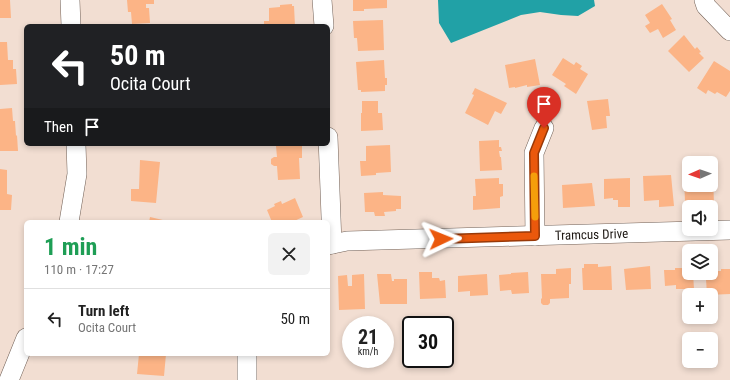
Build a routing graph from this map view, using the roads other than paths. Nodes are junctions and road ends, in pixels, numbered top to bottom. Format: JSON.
{"nodes":[{"id":1,"x":70,"y":0,"type":"edge"},
{"id":2,"x":322,"y":0,"type":"edge"},
{"id":3,"x":704,"y":0,"type":"edge"},
{"id":4,"x":71,"y":24,"type":"edge"},
{"id":5,"x":324,"y":24,"type":"edge"},
{"id":6,"x":730,"y":31,"type":"edge"},
{"id":7,"x":544,"y":128,"type":"dead end"},
{"id":8,"x":76,"y":146,"type":"edge"},
{"id":9,"x":328,"y":146,"type":"edge"},
{"id":10,"x":69,"y":220,"type":"edge"},
{"id":11,"x":330,"y":220,"type":"edge"},
{"id":12,"x":730,"y":230,"type":"edge"},
{"id":13,"x":535,"y":236,"type":"junction"},
{"id":14,"x":330,"y":244,"type":"edge"},
{"id":15,"x":24,"y":343,"type":"edge"},
{"id":16,"x":247,"y":356,"type":"edge"},
{"id":17,"x":8,"y":380,"type":"edge"},
{"id":18,"x":247,"y":380,"type":"edge"}],
"edges":[{"from":1,"to":4,"type":"street"},
{"from":2,"to":5,"type":"street"},
{"from":3,"to":6,"type":"street"},
{"from":7,"to":13,"type":"street"},
{"from":8,"to":10,"type":"street"},
{"from":9,"to":11,"type":"street"},
{"from":12,"to":13,"type":"street","name":"Tramcus Drive"},
{"from":13,"to":14,"type":"street","name":"Tramcus Drive"},
{"from":15,"to":17,"type":"street"},
{"from":16,"to":18,"type":"street"}]}
